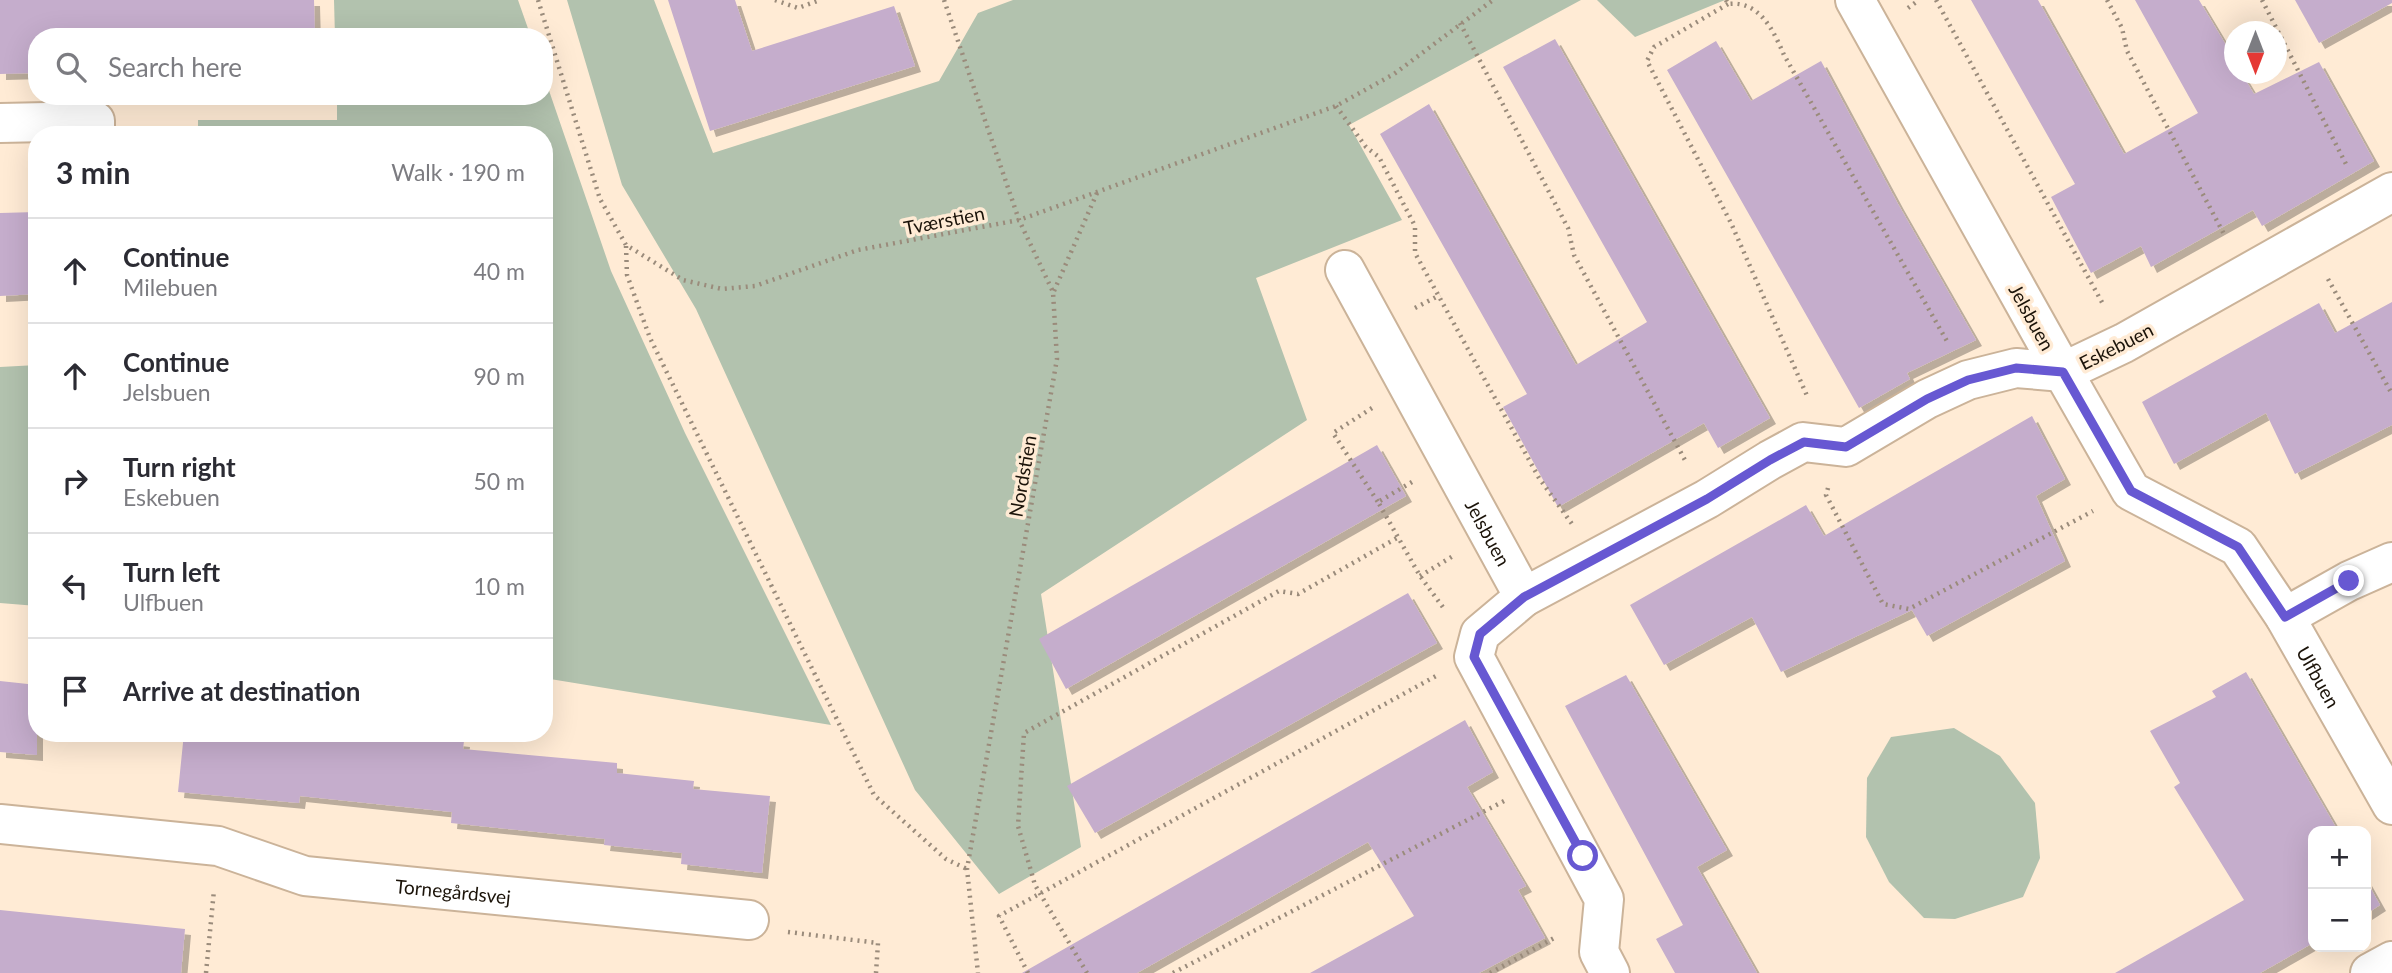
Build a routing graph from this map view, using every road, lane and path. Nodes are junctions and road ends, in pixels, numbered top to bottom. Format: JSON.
{"nodes":[{"id":1,"x":538,"y":0,"type":"edge"},
{"id":2,"x":775,"y":0,"type":"edge"},
{"id":3,"x":820,"y":0,"type":"edge"},
{"id":4,"x":944,"y":0,"type":"edge"},
{"id":5,"x":1493,"y":0,"type":"edge"},
{"id":6,"x":1855,"y":0,"type":"edge"},
{"id":7,"x":1936,"y":0,"type":"edge"},
{"id":8,"x":2107,"y":0,"type":"edge"},
{"id":9,"x":2262,"y":0,"type":"edge"},
{"id":10,"x":1727,"y":2,"type":"edge"},
{"id":11,"x":1460,"y":23,"type":"junction"},
{"id":12,"x":547,"y":28,"type":"edge"},
{"id":13,"x":553,"y":48,"type":"edge"},
{"id":14,"x":1336,"y":106,"type":"junction"},
{"id":15,"x":0,"y":123,"type":"edge"},
{"id":16,"x":95,"y":126,"type":"edge"},
{"id":17,"x":1098,"y":192,"type":"junction"},
{"id":18,"x":2380,"y":199,"type":"edge"},
{"id":19,"x":1019,"y":220,"type":"junction"},
{"id":20,"x":626,"y":245,"type":"junction"},
{"id":21,"x":2291,"y":249,"type":"junction"},
{"id":22,"x":1345,"y":270,"type":"dead end"},
{"id":23,"x":2245,"y":274,"type":"junction"},
{"id":24,"x":1053,"y":292,"type":"junction"},
{"id":25,"x":2124,"y":343,"type":"junction"},
{"id":26,"x":1949,"y":344,"type":"dead end"},
{"id":27,"x":2063,"y":372,"type":"junction"},
{"id":28,"x":1408,"y":384,"type":"junction"},
{"id":29,"x":2392,"y":394,"type":"edge"},
{"id":30,"x":1810,"y":402,"type":"dead end"},
{"id":31,"x":1834,"y":446,"type":"junction"},
{"id":32,"x":1449,"y":459,"type":"junction"},
{"id":33,"x":2131,"y":491,"type":"junction"},
{"id":34,"x":1707,"y":499,"type":"junction"},
{"id":35,"x":1378,"y":502,"type":"junction"},
{"id":36,"x":1397,"y":538,"type":"junction"},
{"id":37,"x":1597,"y":559,"type":"junction"},
{"id":38,"x":2392,"y":562,"type":"edge"},
{"id":39,"x":1524,"y":597,"type":"junction"},
{"id":40,"x":1446,"y":611,"type":"dead end"},
{"id":41,"x":2285,"y":617,"type":"junction"},
{"id":42,"x":1474,"y":657,"type":"junction"},
{"id":43,"x":1541,"y":782,"type":"junction"},
{"id":44,"x":2392,"y":805,"type":"edge"},
{"id":45,"x":0,"y":824,"type":"edge"},
{"id":46,"x":218,"y":846,"type":"junction"},
{"id":47,"x":967,"y":869,"type":"junction"},
{"id":48,"x":1040,"y":893,"type":"junction"},
{"id":49,"x":749,"y":920,"type":"joint"},
{"id":50,"x":1560,"y":950,"type":"dead end"},
{"id":51,"x":2392,"y":961,"type":"edge"},
{"id":52,"x":206,"y":973,"type":"edge"},
{"id":53,"x":876,"y":973,"type":"edge"},
{"id":54,"x":978,"y":973,"type":"edge"},
{"id":55,"x":1028,"y":973,"type":"edge"},
{"id":56,"x":1087,"y":973,"type":"edge"},
{"id":57,"x":1173,"y":973,"type":"edge"},
{"id":58,"x":1490,"y":973,"type":"edge"},
{"id":59,"x":1610,"y":973,"type":"edge"},
{"id":60,"x":2370,"y":973,"type":"edge"}],
"edges":[{"from":1,"to":12,"type":"path","name":"Tværstien"},
{"from":2,"to":3,"type":"path"},
{"from":4,"to":19,"type":"path","name":"Nordstien"},
{"from":5,"to":11,"type":"path","name":"Tværstien"},
{"from":6,"to":27,"type":"street","name":"Jelsbuen"},
{"from":7,"to":25,"type":"path"},
{"from":8,"to":23,"type":"path"},
{"from":9,"to":18,"type":"path"},
{"from":10,"to":26,"type":"path"},
{"from":10,"to":30,"type":"path"},
{"from":11,"to":14,"type":"path","name":"Tværstien"},
{"from":11,"to":34,"type":"path"},
{"from":13,"to":20,"type":"path","name":"Tværstien"},
{"from":14,"to":17,"type":"path","name":"Tværstien"},
{"from":14,"to":37,"type":"path"},
{"from":15,"to":16,"type":"street"},
{"from":17,"to":19,"type":"path","name":"Tværstien"},
{"from":17,"to":24,"type":"path"},
{"from":18,"to":21,"type":"street","name":"Eskebuen"},
{"from":19,"to":20,"type":"path","name":"Tværstien"},
{"from":19,"to":24,"type":"path","name":"Nordstien"},
{"from":20,"to":47,"type":"path"},
{"from":21,"to":23,"type":"street","name":"Eskebuen"},
{"from":21,"to":29,"type":"path"},
{"from":22,"to":28,"type":"street","name":"Jelsbuen"},
{"from":23,"to":25,"type":"street","name":"Eskebuen"},
{"from":24,"to":47,"type":"path","name":"Nordstien"},
{"from":25,"to":27,"type":"street","name":"Eskebuen"},
{"from":27,"to":31,"type":"street","name":"Jelsbuen"},
{"from":27,"to":33,"type":"street","name":"Eskebuen"},
{"from":28,"to":32,"type":"street","name":"Jelsbuen"},
{"from":28,"to":35,"type":"path"},
{"from":31,"to":33,"type":"path"},
{"from":31,"to":34,"type":"street","name":"Jelsbuen"},
{"from":32,"to":35,"type":"path"},
{"from":32,"to":39,"type":"street","name":"Jelsbuen"},
{"from":33,"to":41,"type":"street"},
{"from":34,"to":37,"type":"street","name":"Jelsbuen"},
{"from":35,"to":36,"type":"path"},
{"from":36,"to":40,"type":"path"},
{"from":36,"to":48,"type":"path"},
{"from":37,"to":39,"type":"street","name":"Jelsbuen"},
{"from":38,"to":41,"type":"street"},
{"from":39,"to":42,"type":"street"},
{"from":41,"to":44,"type":"street","name":"Ulfbuen"},
{"from":42,"to":43,"type":"street"},
{"from":42,"to":48,"type":"path"},
{"from":43,"to":57,"type":"path"},
{"from":43,"to":59,"type":"street"},
{"from":45,"to":46,"type":"street","name":"Tornegårdsvej"},
{"from":46,"to":49,"type":"street","name":"Tornegårdsvej"},
{"from":46,"to":52,"type":"path"},
{"from":47,"to":54,"type":"path","name":"Nordstien"},
{"from":48,"to":55,"type":"path"},
{"from":48,"to":56,"type":"path"},
{"from":49,"to":53,"type":"path"},
{"from":50,"to":58,"type":"path"},
{"from":51,"to":60,"type":"street"}]}
